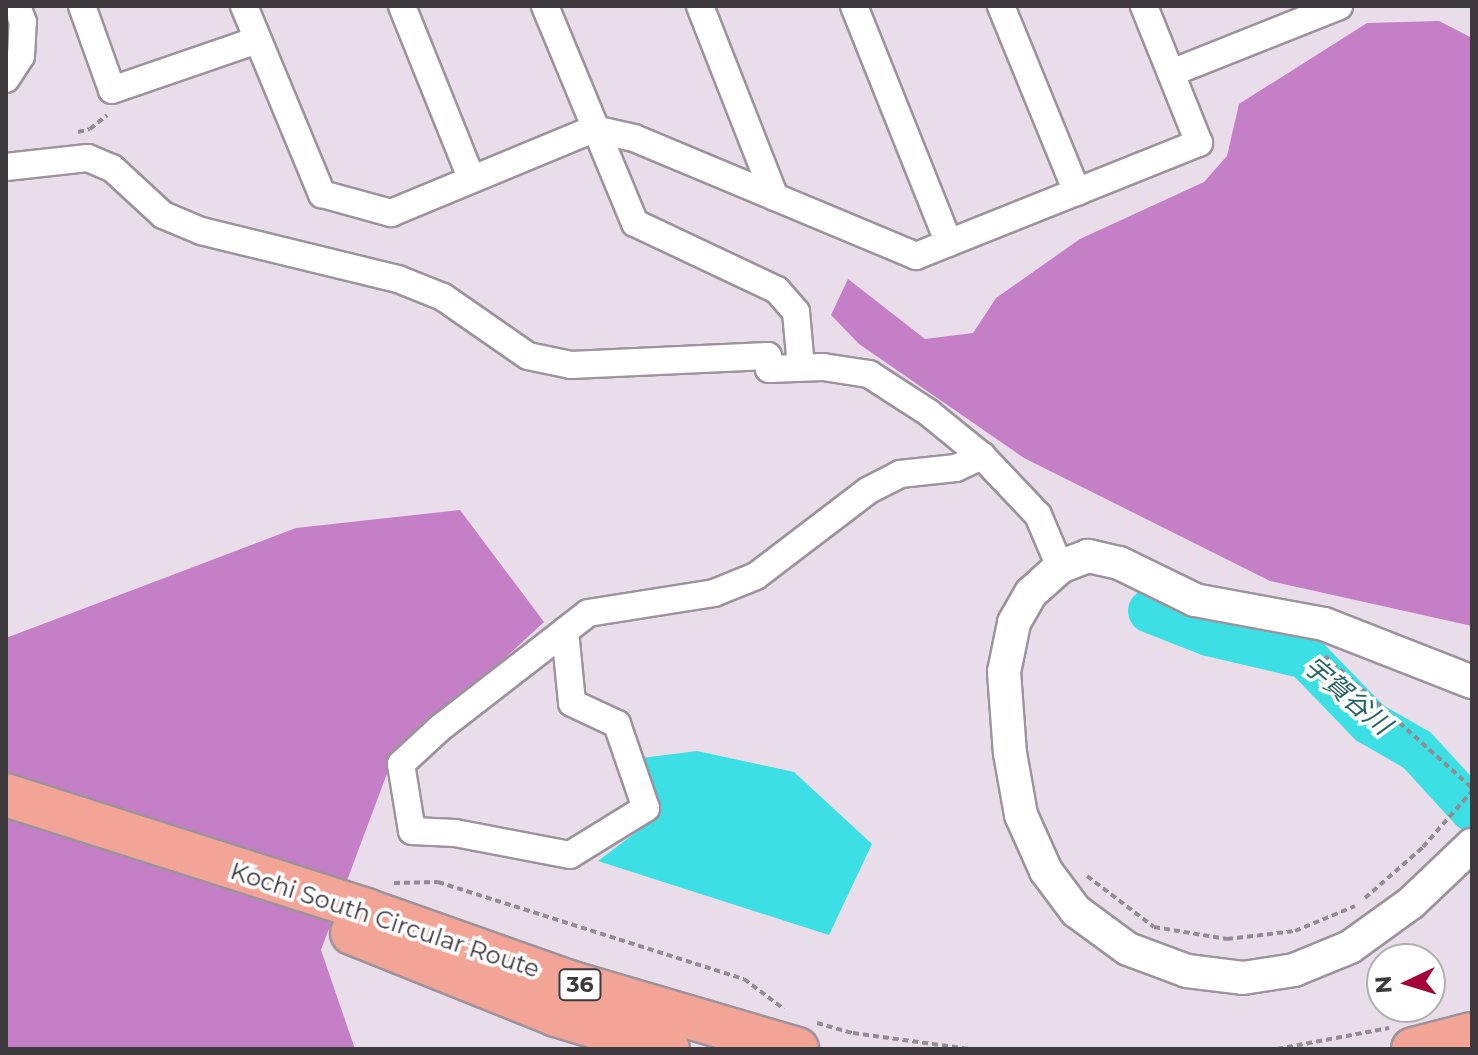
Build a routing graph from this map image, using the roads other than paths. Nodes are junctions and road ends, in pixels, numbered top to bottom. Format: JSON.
{"nodes":[{"id":1,"x":17,"y":6,"type":"edge"},
{"id":2,"x":82,"y":6,"type":"edge"},
{"id":3,"x":244,"y":6,"type":"edge"},
{"id":4,"x":402,"y":6,"type":"edge"},
{"id":5,"x":545,"y":6,"type":"edge"},
{"id":6,"x":700,"y":6,"type":"edge"},
{"id":7,"x":854,"y":6,"type":"edge"},
{"id":8,"x":1001,"y":6,"type":"edge"},
{"id":9,"x":1144,"y":6,"type":"edge"},
{"id":10,"x":1339,"y":6,"type":"edge"},
{"id":11,"x":1288,"y":16,"type":"edge"},
{"id":12,"x":257,"y":40,"type":"junction"},
{"id":13,"x":1171,"y":73,"type":"junction"},
{"id":14,"x":6,"y":79,"type":"edge"},
{"id":15,"x":594,"y":129,"type":"junction"},
{"id":16,"x":6,"y":167,"type":"edge"},
{"id":17,"x":471,"y":178,"type":"junction"},
{"id":18,"x":1077,"y":192,"type":"junction"},
{"id":19,"x":775,"y":197,"type":"junction"},
{"id":20,"x":949,"y":243,"type":"junction"},
{"id":21,"x":801,"y":367,"type":"junction"},
{"id":22,"x":982,"y":456,"type":"junction"},
{"id":23,"x":1060,"y":567,"type":"junction"},
{"id":24,"x":565,"y":631,"type":"junction"},
{"id":25,"x":1472,"y":682,"type":"edge"},
{"id":26,"x":6,"y":795,"type":"edge"},
{"id":27,"x":1472,"y":845,"type":"edge"},
{"id":28,"x":370,"y":909,"type":"junction"},
{"id":29,"x":799,"y":1029,"type":"edge"},
{"id":30,"x":1472,"y":1034,"type":"edge"},
{"id":31,"x":1407,"y":1037,"type":"edge"},
{"id":32,"x":668,"y":1049,"type":"edge"}],
"edges":[{"from":1,"to":14,"type":"street"},
{"from":2,"to":12,"type":"street"},
{"from":3,"to":12,"type":"street"},
{"from":4,"to":17,"type":"street"},
{"from":5,"to":15,"type":"street"},
{"from":6,"to":19,"type":"street"},
{"from":7,"to":20,"type":"street"},
{"from":8,"to":18,"type":"street"},
{"from":9,"to":13,"type":"street"},
{"from":10,"to":11,"type":"street"},
{"from":11,"to":13,"type":"street"},
{"from":12,"to":17,"type":"street"},
{"from":13,"to":18,"type":"street"},
{"from":15,"to":17,"type":"street"},
{"from":15,"to":19,"type":"street"},
{"from":15,"to":21,"type":"street"},
{"from":16,"to":21,"type":"street"},
{"from":18,"to":20,"type":"street"},
{"from":19,"to":20,"type":"street"},
{"from":21,"to":22,"type":"street"},
{"from":22,"to":23,"type":"street"},
{"from":22,"to":24,"type":"street"},
{"from":23,"to":25,"type":"street"},
{"from":23,"to":27,"type":"street"},
{"from":24,"to":24,"type":"street"},
{"from":26,"to":28,"type":"main road","name":"Kochi South Circular Route","number":"36"},
{"from":28,"to":29,"type":"main road","name":"Kochi South Circular Route","number":"36"},
{"from":28,"to":32,"type":"main road","name":"Kochi South Circular Route","number":"36"},
{"from":30,"to":31,"type":"main road"}]}
